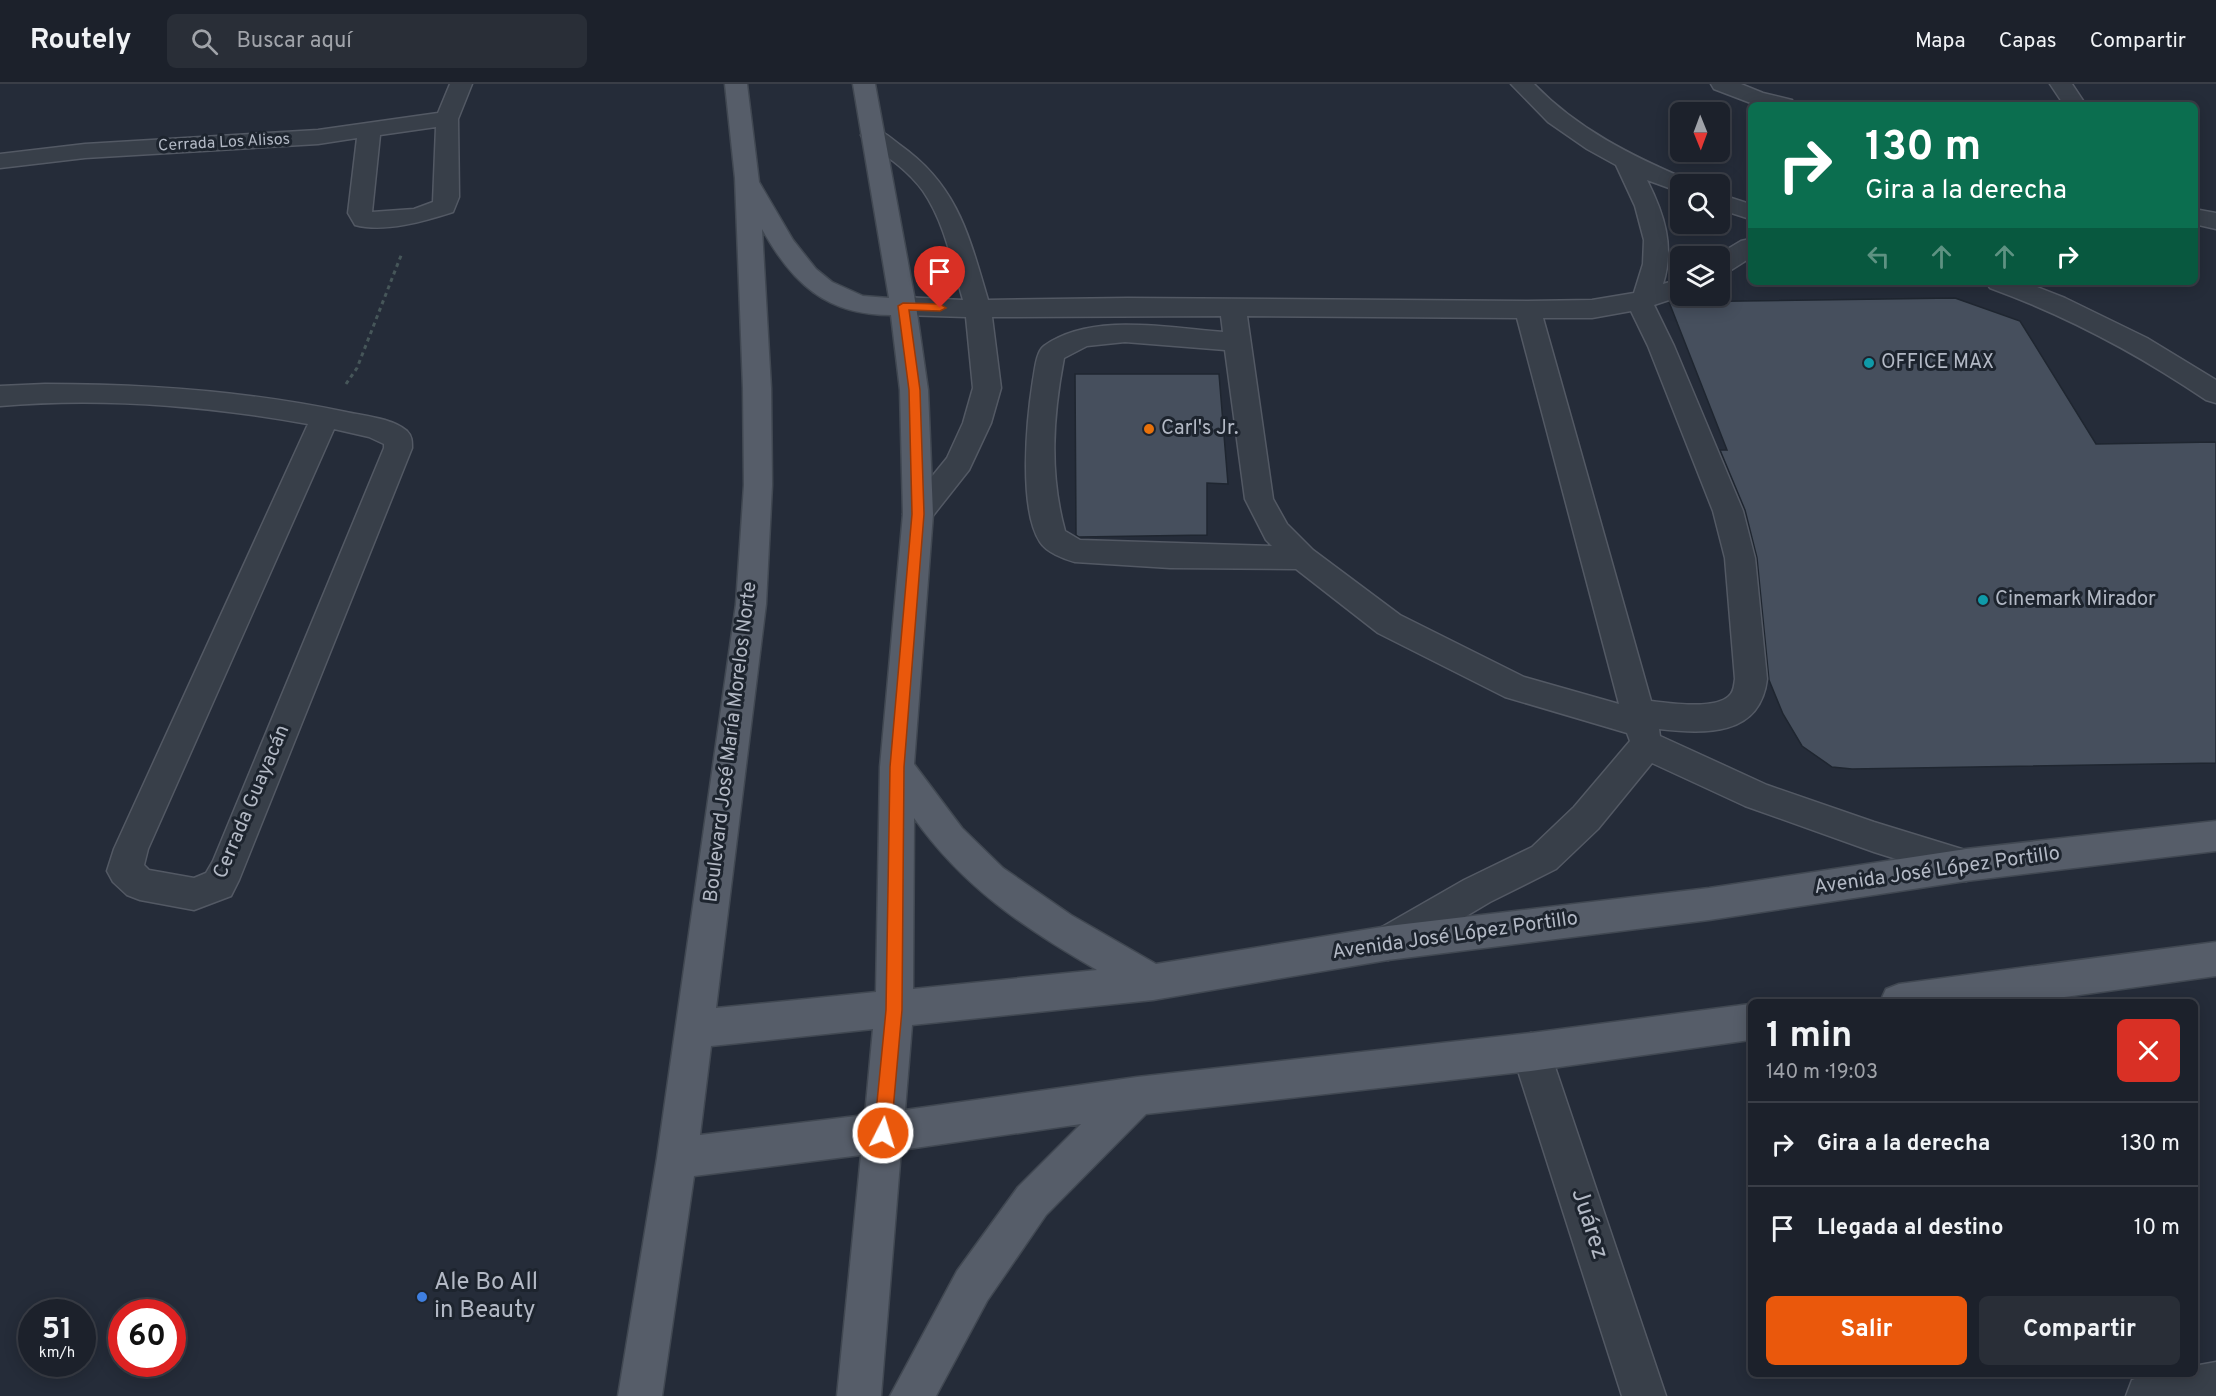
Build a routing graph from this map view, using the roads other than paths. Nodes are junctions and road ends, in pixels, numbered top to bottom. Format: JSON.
{"nodes":[{"id":1,"x":461,"y":84,"type":"edge"},
{"id":2,"x":736,"y":84,"type":"edge"},
{"id":3,"x":864,"y":84,"type":"edge"},
{"id":4,"x":1522,"y":84,"type":"edge"},
{"id":5,"x":1722,"y":84,"type":"edge"},
{"id":6,"x":2061,"y":84,"type":"edge"},
{"id":7,"x":1772,"y":102,"type":"edge"},
{"id":8,"x":2073,"y":102,"type":"edge"},
{"id":9,"x":447,"y":119,"type":"junction"},
{"id":10,"x":369,"y":132,"type":"junction"},
{"id":11,"x":873,"y":135,"type":"junction"},
{"id":12,"x":0,"y":161,"type":"edge"},
{"id":13,"x":1628,"y":163,"type":"junction"},
{"id":14,"x":747,"y":178,"type":"junction"},
{"id":15,"x":1670,"y":181,"type":"edge"},
{"id":16,"x":1730,"y":205,"type":"edge"},
{"id":17,"x":1748,"y":211,"type":"edge"},
{"id":18,"x":2198,"y":217,"type":"edge"},
{"id":19,"x":2216,"y":221,"type":"edge"},
{"id":20,"x":1748,"y":248,"type":"edge"},
{"id":21,"x":1730,"y":259,"type":"edge"},
{"id":22,"x":2011,"y":285,"type":"edge"},
{"id":23,"x":1670,"y":291,"type":"edge"},
{"id":24,"x":1641,"y":301,"type":"junction"},
{"id":25,"x":903,"y":306,"type":"junction"},
{"id":26,"x":1233,"y":308,"type":"junction"},
{"id":27,"x":978,"y":309,"type":"junction"},
{"id":28,"x":1528,"y":310,"type":"junction"},
{"id":29,"x":1237,"y":342,"type":"junction"},
{"id":30,"x":2216,"y":393,"type":"edge"},
{"id":31,"x":0,"y":396,"type":"edge"},
{"id":32,"x":325,"y":417,"type":"junction"},
{"id":33,"x":918,"y":514,"type":"junction"},
{"id":34,"x":1302,"y":558,"type":"junction"},
{"id":35,"x":1642,"y":728,"type":"junction"},
{"id":36,"x":897,"y":767,"type":"junction"},
{"id":37,"x":2216,"y":836,"type":"edge"},
{"id":38,"x":1966,"y":865,"type":"junction"},
{"id":39,"x":1388,"y":944,"type":"junction"},
{"id":40,"x":2216,"y":959,"type":"edge"},
{"id":41,"x":1153,"y":982,"type":"junction"},
{"id":42,"x":1921,"y":999,"type":"edge"},
{"id":43,"x":894,"y":1010,"type":"junction"},
{"id":44,"x":1748,"y":1022,"type":"edge"},
{"id":45,"x":694,"y":1029,"type":"junction"},
{"id":46,"x":1531,"y":1052,"type":"junction"},
{"id":47,"x":1137,"y":1096,"type":"junction"},
{"id":48,"x":883,"y":1133,"type":"junction"},
{"id":49,"x":677,"y":1158,"type":"junction"},
{"id":50,"x":2216,"y":1384,"type":"edge"},
{"id":51,"x":640,"y":1396,"type":"edge"},
{"id":52,"x":859,"y":1396,"type":"edge"},
{"id":53,"x":912,"y":1396,"type":"edge"},
{"id":54,"x":1644,"y":1396,"type":"edge"},
{"id":55,"x":2148,"y":1396,"type":"edge"}],
"edges":[{"from":1,"to":9,"type":"street"},
{"from":2,"to":14,"type":"main road","name":"Boulevard José María Morelos Norte"},
{"from":3,"to":11,"type":"main road"},
{"from":4,"to":13,"type":"street"},
{"from":5,"to":7,"type":"street"},
{"from":6,"to":8,"type":"street"},
{"from":9,"to":10,"type":"street","name":"Cerrada Los Alisos"},
{"from":9,"to":10,"type":"street"},
{"from":10,"to":12,"type":"street","name":"Cerrada Los Alisos"},
{"from":11,"to":25,"type":"main road"},
{"from":11,"to":27,"type":"street"},
{"from":13,"to":15,"type":"street"},
{"from":13,"to":24,"type":"street"},
{"from":14,"to":25,"type":"main road"},
{"from":14,"to":45,"type":"main road","name":"Boulevard José María Morelos Norte"},
{"from":16,"to":17,"type":"street"},
{"from":18,"to":19,"type":"street"},
{"from":20,"to":21,"type":"street"},
{"from":22,"to":30,"type":"street"},
{"from":23,"to":24,"type":"street"},
{"from":24,"to":28,"type":"street"},
{"from":24,"to":35,"type":"street"},
{"from":25,"to":27,"type":"street"},
{"from":25,"to":33,"type":"main road"},
{"from":26,"to":27,"type":"street"},
{"from":26,"to":28,"type":"street"},
{"from":26,"to":29,"type":"street"},
{"from":27,"to":33,"type":"street"},
{"from":28,"to":35,"type":"street"},
{"from":29,"to":34,"type":"street"},
{"from":29,"to":34,"type":"street"},
{"from":31,"to":32,"type":"street","name":"Cerrada Guayacán"},
{"from":32,"to":32,"type":"street","name":"Cerrada Guayacán"},
{"from":33,"to":36,"type":"main road"},
{"from":34,"to":35,"type":"street"},
{"from":35,"to":38,"type":"street"},
{"from":35,"to":39,"type":"street"},
{"from":36,"to":41,"type":"main road"},
{"from":36,"to":43,"type":"main road"},
{"from":37,"to":38,"type":"main road","name":"Avenida José López Portillo"},
{"from":38,"to":39,"type":"main road","name":"Avenida José López Portillo"},
{"from":39,"to":41,"type":"main road","name":"Avenida José López Portillo"},
{"from":40,"to":42,"type":"main road"},
{"from":41,"to":43,"type":"main road","name":"Avenida José López Portillo"},
{"from":43,"to":45,"type":"main road","name":"Avenida José López Portillo"},
{"from":43,"to":48,"type":"main road"},
{"from":44,"to":46,"type":"main road"},
{"from":45,"to":49,"type":"main road","name":"Boulevard José María Morelos Norte"},
{"from":46,"to":47,"type":"main road"},
{"from":46,"to":54,"type":"street","name":"Juárez"},
{"from":47,"to":48,"type":"main road"},
{"from":47,"to":53,"type":"main road"},
{"from":48,"to":49,"type":"main road"},
{"from":48,"to":52,"type":"main road"},
{"from":49,"to":51,"type":"main road","name":"Boulevard José María Morelos Norte"},
{"from":50,"to":55,"type":"street"}]}
